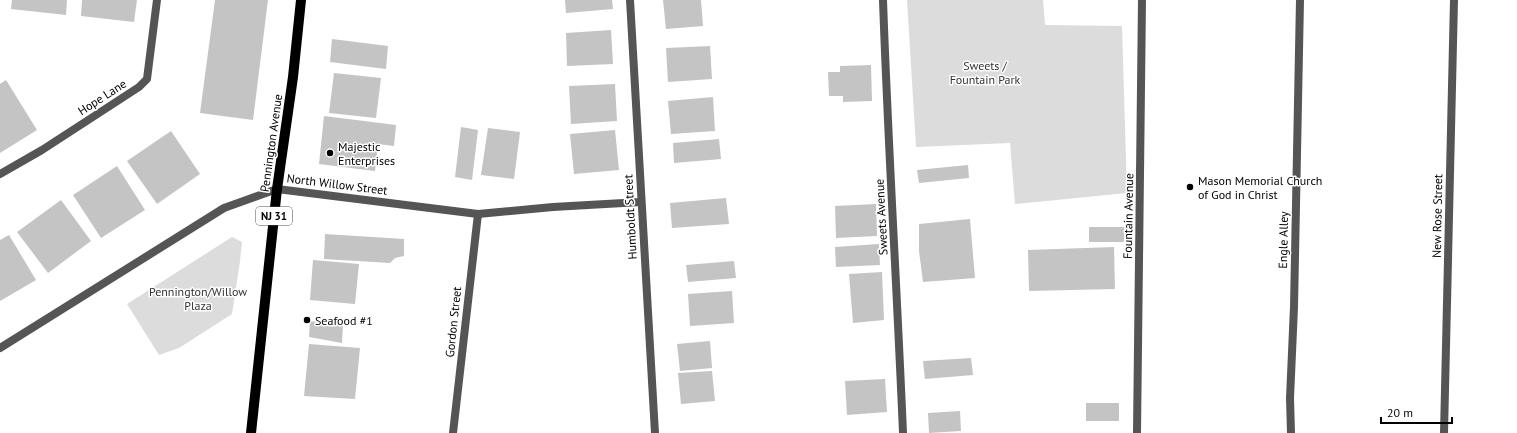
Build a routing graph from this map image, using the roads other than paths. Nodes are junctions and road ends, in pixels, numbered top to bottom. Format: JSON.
{"nodes":[{"id":1,"x":158,"y":0,"type":"edge"},
{"id":2,"x":301,"y":0,"type":"edge"},
{"id":3,"x":630,"y":0,"type":"edge"},
{"id":4,"x":883,"y":0,"type":"edge"},
{"id":5,"x":1142,"y":0,"type":"edge"},
{"id":6,"x":1300,"y":0,"type":"edge"},
{"id":7,"x":1454,"y":0,"type":"edge"},
{"id":8,"x":0,"y":174,"type":"edge"},
{"id":9,"x":277,"y":189,"type":"junction"},
{"id":10,"x":641,"y":202,"type":"junction"},
{"id":11,"x":478,"y":214,"type":"junction"},
{"id":12,"x":0,"y":348,"type":"edge"},
{"id":13,"x":252,"y":433,"type":"edge"},
{"id":14,"x":453,"y":433,"type":"edge"},
{"id":15,"x":655,"y":433,"type":"edge"},
{"id":16,"x":903,"y":433,"type":"edge"},
{"id":17,"x":1137,"y":433,"type":"edge"},
{"id":18,"x":1291,"y":433,"type":"edge"},
{"id":19,"x":1444,"y":433,"type":"edge"}],
"edges":[{"from":1,"to":8,"type":"street","name":"Hope Lane"},
{"from":2,"to":9,"type":"main road","name":"Pennington Avenue","number":"NJ 31"},
{"from":3,"to":10,"type":"street","name":"Humboldt Street"},
{"from":4,"to":16,"type":"street","name":"Sweets Avenue"},
{"from":5,"to":17,"type":"street","name":"Fountain Avenue"},
{"from":6,"to":18,"type":"street","name":"Engle Alley"},
{"from":7,"to":19,"type":"street","name":"New Rose Street"},
{"from":9,"to":11,"type":"street","name":"North Willow Street"},
{"from":9,"to":12,"type":"street","name":"North Willow Street"},
{"from":9,"to":13,"type":"main road","name":"Pennington Avenue","number":"NJ 31"},
{"from":10,"to":11,"type":"street","name":"North Willow Street"},
{"from":10,"to":15,"type":"street","name":"Humboldt Street"},
{"from":11,"to":14,"type":"street","name":"Gordon Street"}]}
